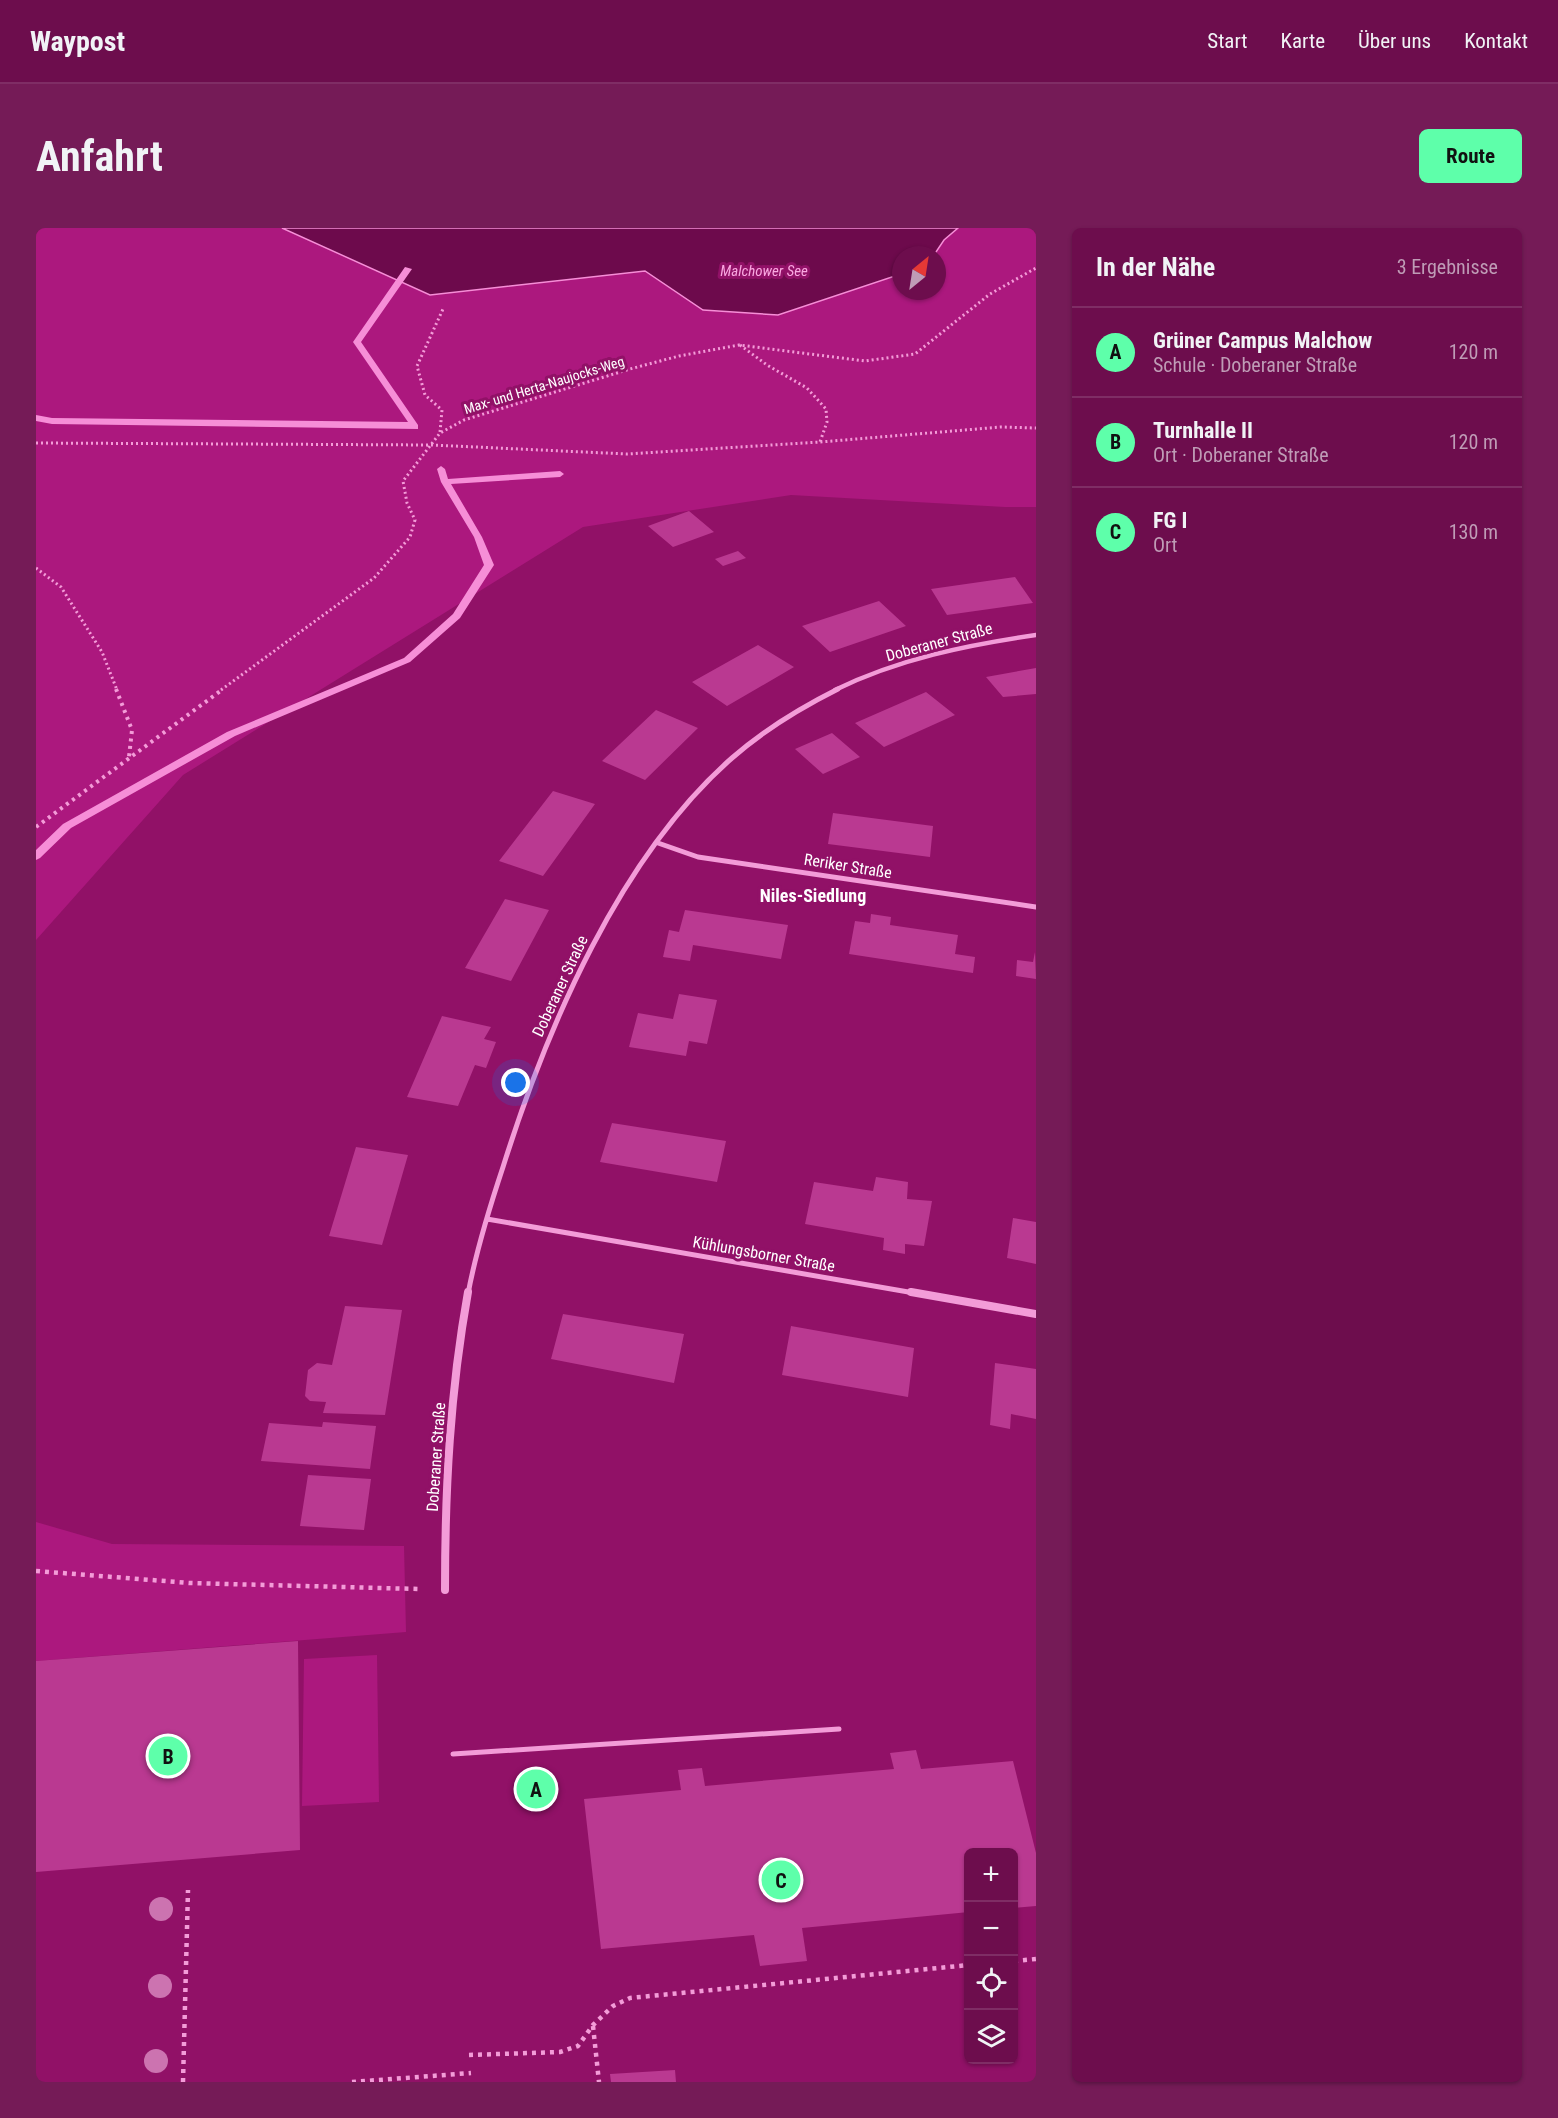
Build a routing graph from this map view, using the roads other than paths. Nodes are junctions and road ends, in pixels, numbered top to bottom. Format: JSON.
{"nodes":[{"id":1,"x":1036,"y":635,"type":"edge"},
{"id":2,"x":658,"y":843,"type":"junction"},
{"id":3,"x":1036,"y":907,"type":"edge"},
{"id":4,"x":487,"y":1219,"type":"junction"},
{"id":5,"x":1036,"y":1314,"type":"edge"},
{"id":6,"x":445,"y":1590,"type":"road end"},
{"id":7,"x":839,"y":1730,"type":"dead end"},
{"id":8,"x":453,"y":1754,"type":"dead end"}],
"edges":[{"from":1,"to":2,"type":"street","name":"Doberaner Straße"},
{"from":2,"to":3,"type":"street","name":"Reriker Straße"},
{"from":2,"to":4,"type":"street","name":"Doberaner Straße"},
{"from":4,"to":5,"type":"street","name":"Kühlungsborner Straße"},
{"from":4,"to":6,"type":"street","name":"Doberaner Straße"},
{"from":7,"to":8,"type":"lane"}]}
